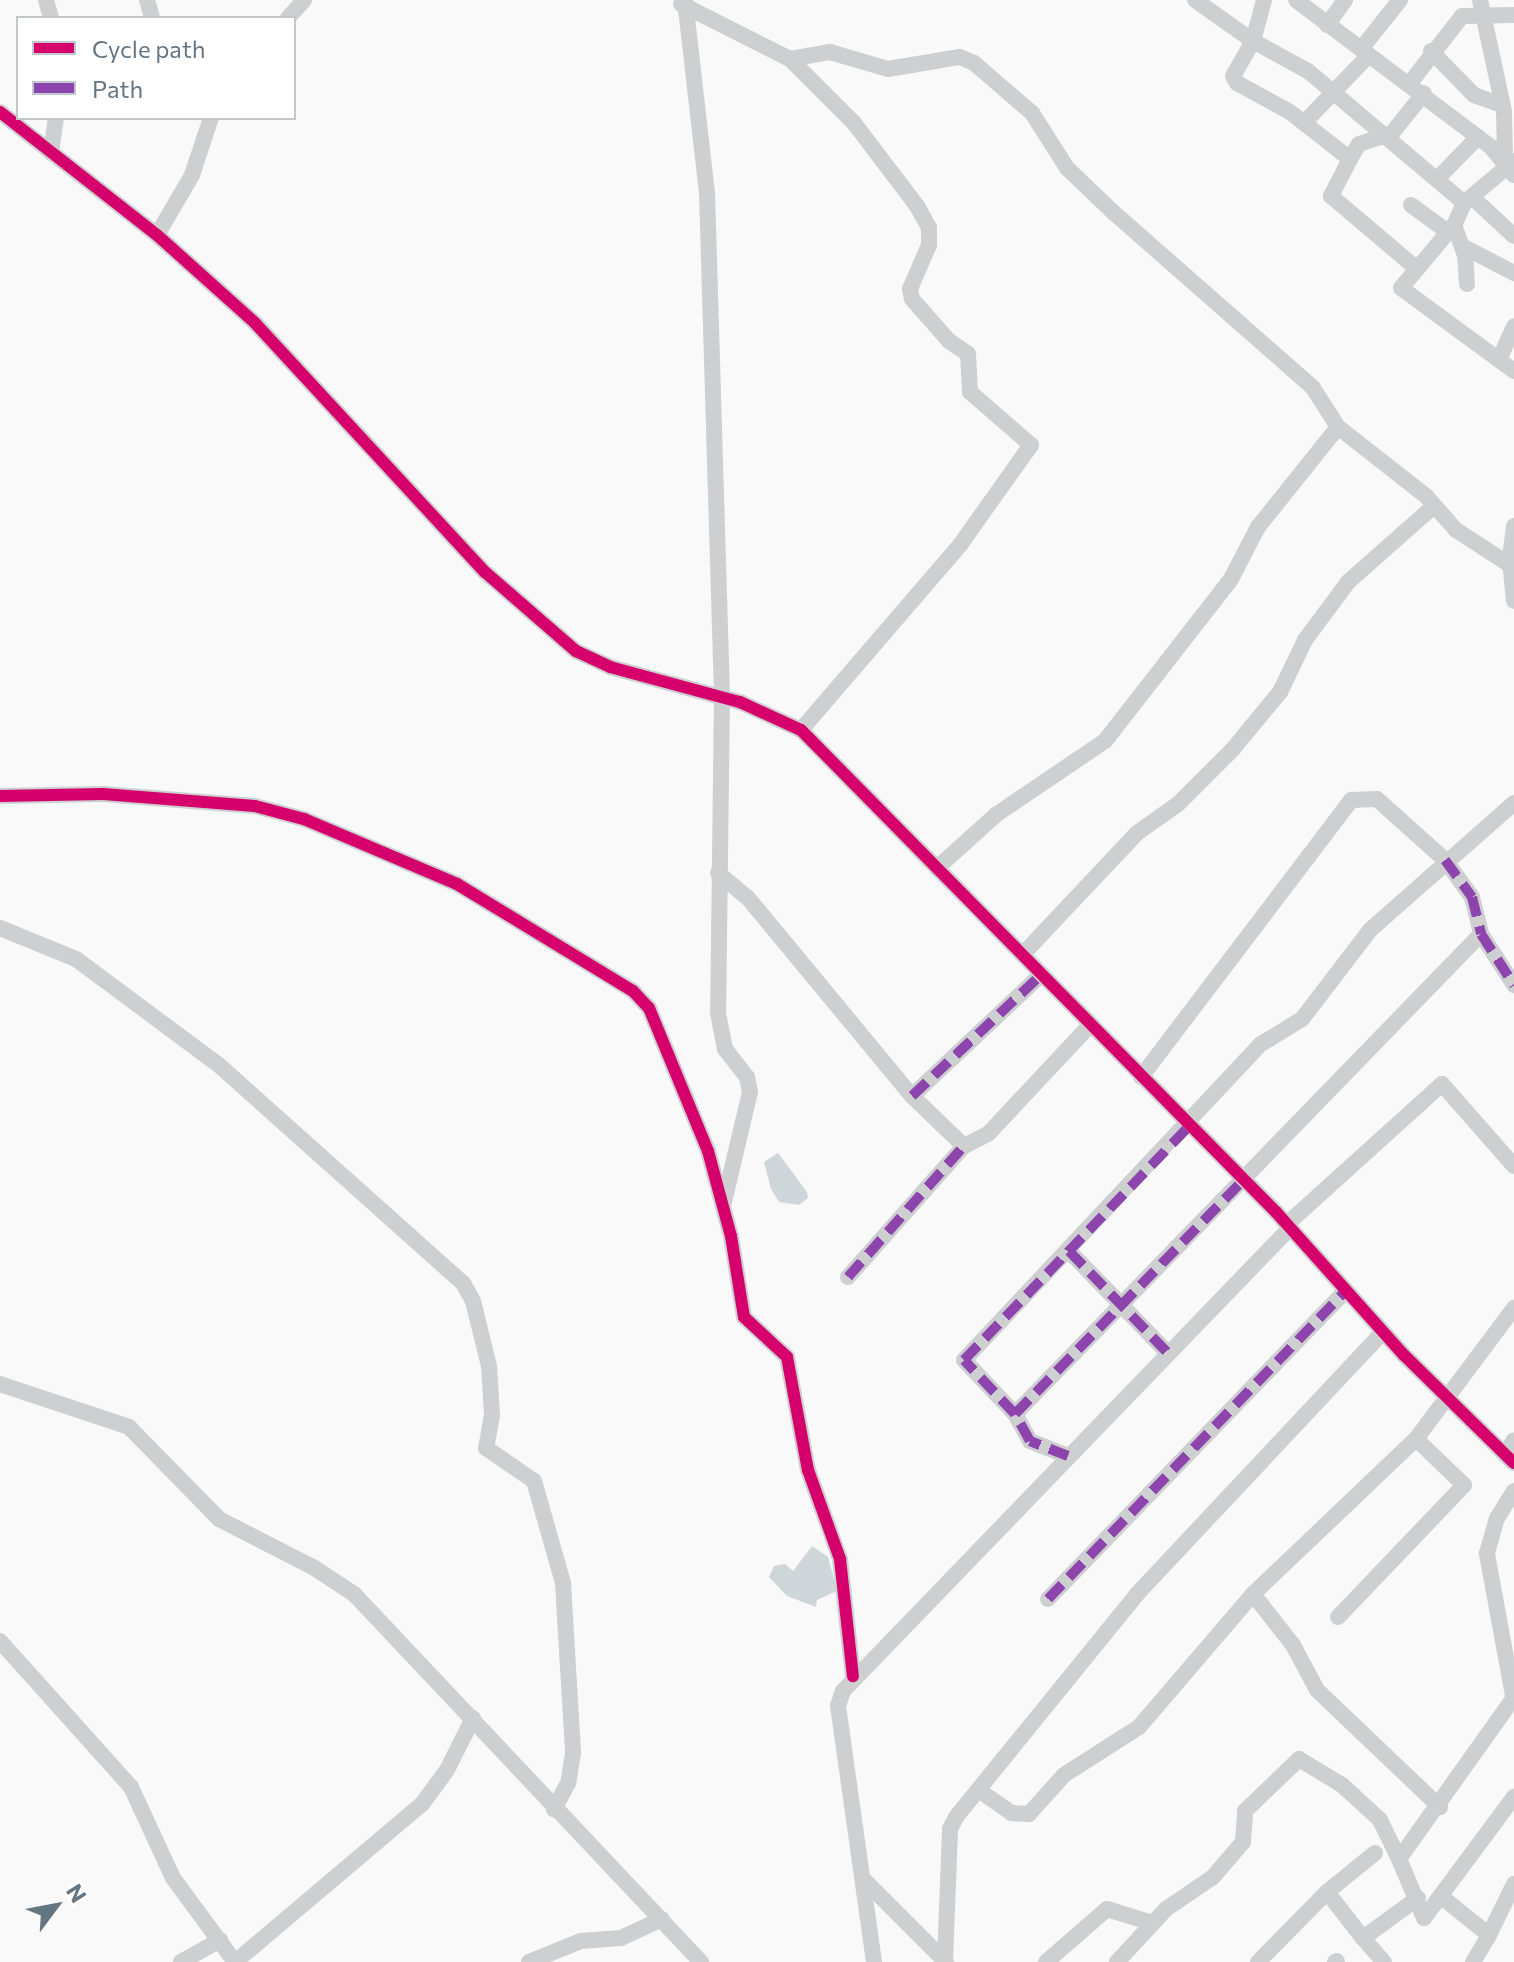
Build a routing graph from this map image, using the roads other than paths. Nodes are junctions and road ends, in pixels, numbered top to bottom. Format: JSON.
{"nodes":[{"id":1,"x":304,"y":0,"type":"edge"},
{"id":2,"x":1195,"y":0,"type":"edge"},
{"id":3,"x":1264,"y":0,"type":"edge"},
{"id":4,"x":1345,"y":0,"type":"edge"},
{"id":5,"x":1400,"y":0,"type":"edge"},
{"id":6,"x":1301,"y":2,"type":"edge"},
{"id":7,"x":682,"y":3,"type":"edge"},
{"id":8,"x":1481,"y":6,"type":"edge"},
{"id":9,"x":1514,"y":15,"type":"edge"},
{"id":10,"x":290,"y":16,"type":"edge"},
{"id":11,"x":1327,"y":25,"type":"junction"},
{"id":12,"x":1253,"y":41,"type":"junction"},
{"id":13,"x":1431,"y":51,"type":"junction"},
{"id":14,"x":1365,"y":52,"type":"junction"},
{"id":15,"x":790,"y":59,"type":"junction"},
{"id":16,"x":1410,"y":83,"type":"junction"},
{"id":17,"x":1333,"y":91,"type":"junction"},
{"id":18,"x":1424,"y":93,"type":"junction"},
{"id":19,"x":1502,"y":105,"type":"junction"},
{"id":20,"x":0,"y":112,"type":"edge"},
{"id":21,"x":56,"y":120,"type":"edge"},
{"id":22,"x":193,"y":120,"type":"edge"},
{"id":23,"x":210,"y":120,"type":"edge"},
{"id":24,"x":1304,"y":123,"type":"junction"},
{"id":25,"x":1389,"y":135,"type":"junction"},
{"id":26,"x":1478,"y":137,"type":"junction"},
{"id":27,"x":200,"y":148,"type":"junction"},
{"id":28,"x":51,"y":153,"type":"junction"},
{"id":29,"x":1350,"y":159,"type":"junction"},
{"id":30,"x":1511,"y":166,"type":"edge"},
{"id":31,"x":1439,"y":177,"type":"junction"},
{"id":32,"x":1468,"y":200,"type":"junction"},
{"id":33,"x":1411,"y":205,"type":"dead end"},
{"id":34,"x":1451,"y":229,"type":"junction"},
{"id":35,"x":157,"y":235,"type":"junction"},
{"id":36,"x":1514,"y":236,"type":"edge"},
{"id":37,"x":1462,"y":246,"type":"junction"},
{"id":38,"x":1416,"y":268,"type":"junction"},
{"id":39,"x":1514,"y":273,"type":"edge"},
{"id":40,"x":1467,"y":284,"type":"dead end"},
{"id":41,"x":1514,"y":326,"type":"edge"},
{"id":42,"x":1499,"y":360,"type":"junction"},
{"id":43,"x":1514,"y":371,"type":"edge"},
{"id":44,"x":1338,"y":427,"type":"junction"},
{"id":45,"x":1434,"y":506,"type":"junction"},
{"id":46,"x":1514,"y":526,"type":"edge"},
{"id":47,"x":1510,"y":565,"type":"junction"},
{"id":48,"x":1514,"y":601,"type":"edge"},
{"id":49,"x":722,"y":696,"type":"junction"},
{"id":50,"x":801,"y":730,"type":"junction"},
{"id":51,"x":0,"y":796,"type":"edge"},
{"id":52,"x":1514,"y":803,"type":"edge"},
{"id":53,"x":1445,"y":860,"type":"junction"},
{"id":54,"x":937,"y":868,"type":"junction"},
{"id":55,"x":718,"y":873,"type":"junction"},
{"id":56,"x":0,"y":928,"type":"edge"},
{"id":57,"x":1481,"y":934,"type":"junction"},
{"id":58,"x":1023,"y":954,"type":"junction"},
{"id":59,"x":1042,"y":974,"type":"junction"},
{"id":60,"x":1514,"y":985,"type":"edge"},
{"id":61,"x":1090,"y":1025,"type":"junction"},
{"id":62,"x":1141,"y":1077,"type":"junction"},
{"id":63,"x":912,"y":1096,"type":"junction"},
{"id":64,"x":1190,"y":1125,"type":"junction"},
{"id":65,"x":964,"y":1146,"type":"junction"},
{"id":66,"x":1514,"y":1166,"type":"edge"},
{"id":67,"x":1244,"y":1179,"type":"junction"},
{"id":68,"x":723,"y":1207,"type":"junction"},
{"id":69,"x":1289,"y":1226,"type":"junction"},
{"id":70,"x":1069,"y":1251,"type":"junction"},
{"id":71,"x":848,"y":1277,"type":"dead end"},
{"id":72,"x":1346,"y":1290,"type":"junction"},
{"id":73,"x":1121,"y":1305,"type":"junction"},
{"id":74,"x":1514,"y":1308,"type":"edge"},
{"id":75,"x":1383,"y":1332,"type":"junction"},
{"id":76,"x":1168,"y":1353,"type":"junction"},
{"id":77,"x":0,"y":1384,"type":"edge"},
{"id":78,"x":1448,"y":1399,"type":"junction"},
{"id":79,"x":1015,"y":1414,"type":"junction"},
{"id":80,"x":1416,"y":1439,"type":"junction"},
{"id":81,"x":1514,"y":1440,"type":"edge"},
{"id":82,"x":1068,"y":1456,"type":"junction"},
{"id":83,"x":1510,"y":1459,"type":"edge"},
{"id":84,"x":1514,"y":1491,"type":"edge"},
{"id":85,"x":1253,"y":1594,"type":"junction"},
{"id":86,"x":1048,"y":1599,"type":"dead end"},
{"id":87,"x":1338,"y":1617,"type":"dead end"},
{"id":88,"x":0,"y":1641,"type":"edge"},
{"id":89,"x":853,"y":1676,"type":"junction"},
{"id":90,"x":1514,"y":1700,"type":"edge"},
{"id":91,"x":473,"y":1718,"type":"junction"},
{"id":92,"x":980,"y":1791,"type":"junction"},
{"id":93,"x":1514,"y":1797,"type":"edge"},
{"id":94,"x":1440,"y":1807,"type":"junction"},
{"id":95,"x":554,"y":1809,"type":"junction"},
{"id":96,"x":1375,"y":1853,"type":"dead end"},
{"id":97,"x":1399,"y":1859,"type":"junction"},
{"id":98,"x":864,"y":1880,"type":"junction"},
{"id":99,"x":1514,"y":1884,"type":"edge"},
{"id":100,"x":1327,"y":1892,"type":"junction"},
{"id":101,"x":1418,"y":1898,"type":"junction"},
{"id":102,"x":1443,"y":1898,"type":"junction"},
{"id":103,"x":662,"y":1919,"type":"junction"},
{"id":104,"x":1152,"y":1923,"type":"junction"},
{"id":105,"x":1489,"y":1935,"type":"junction"},
{"id":106,"x":1363,"y":1938,"type":"junction"},
{"id":107,"x":220,"y":1940,"type":"junction"},
{"id":108,"x":181,"y":1962,"type":"edge"},
{"id":109,"x":235,"y":1962,"type":"edge"},
{"id":110,"x":529,"y":1962,"type":"edge"},
{"id":111,"x":701,"y":1962,"type":"edge"},
{"id":112,"x":874,"y":1962,"type":"edge"},
{"id":113,"x":945,"y":1962,"type":"edge"},
{"id":114,"x":1046,"y":1962,"type":"edge"},
{"id":115,"x":1117,"y":1962,"type":"edge"},
{"id":116,"x":1258,"y":1962,"type":"edge"},
{"id":117,"x":1384,"y":1962,"type":"edge"},
{"id":118,"x":1473,"y":1962,"type":"edge"}],
"edges":[{"from":1,"to":10,"type":"street"},
{"from":2,"to":12,"type":"street"},
{"from":3,"to":12,"type":"street"},
{"from":4,"to":11,"type":"street"},
{"from":5,"to":14,"type":"street"},
{"from":6,"to":11,"type":"street"},
{"from":7,"to":15,"type":"street"},
{"from":7,"to":49,"type":"street"},
{"from":8,"to":9,"type":"street"},
{"from":8,"to":13,"type":"street"},
{"from":8,"to":19,"type":"street"},
{"from":11,"to":14,"type":"street"},
{"from":12,"to":17,"type":"street"},
{"from":12,"to":24,"type":"street"},
{"from":13,"to":16,"type":"street"},
{"from":13,"to":19,"type":"street"},
{"from":14,"to":16,"type":"street"},
{"from":14,"to":17,"type":"street"},
{"from":15,"to":44,"type":"street"},
{"from":15,"to":50,"type":"street"},
{"from":16,"to":18,"type":"street"},
{"from":17,"to":24,"type":"street"},
{"from":17,"to":25,"type":"street"},
{"from":18,"to":25,"type":"street"},
{"from":18,"to":26,"type":"street"},
{"from":19,"to":30,"type":"street"},
{"from":20,"to":28,"type":"street"},
{"from":21,"to":28,"type":"street"},
{"from":22,"to":27,"type":"street"},
{"from":23,"to":27,"type":"street"},
{"from":24,"to":29,"type":"street"},
{"from":25,"to":29,"type":"street"},
{"from":25,"to":31,"type":"street"},
{"from":26,"to":30,"type":"street"},
{"from":26,"to":31,"type":"street"},
{"from":27,"to":35,"type":"street"},
{"from":28,"to":35,"type":"street"},
{"from":29,"to":38,"type":"street"},
{"from":30,"to":32,"type":"street"},
{"from":31,"to":32,"type":"street"},
{"from":32,"to":34,"type":"street"},
{"from":32,"to":36,"type":"street"},
{"from":33,"to":34,"type":"street"},
{"from":34,"to":37,"type":"street"},
{"from":34,"to":38,"type":"street"},
{"from":35,"to":49,"type":"street"},
{"from":37,"to":39,"type":"street"},
{"from":37,"to":40,"type":"street"},
{"from":38,"to":42,"type":"street"},
{"from":41,"to":42,"type":"street"},
{"from":42,"to":43,"type":"street"},
{"from":44,"to":45,"type":"street"},
{"from":44,"to":54,"type":"street"},
{"from":45,"to":47,"type":"street"},
{"from":45,"to":58,"type":"street"},
{"from":46,"to":47,"type":"street"},
{"from":47,"to":48,"type":"street"},
{"from":49,"to":50,"type":"street"},
{"from":49,"to":55,"type":"street"},
{"from":50,"to":54,"type":"street"},
{"from":51,"to":68,"type":"street"},
{"from":52,"to":53,"type":"street"},
{"from":53,"to":57,"type":"street"},
{"from":53,"to":62,"type":"street"},
{"from":53,"to":64,"type":"street"},
{"from":54,"to":58,"type":"street"},
{"from":55,"to":63,"type":"street"},
{"from":55,"to":68,"type":"street"},
{"from":56,"to":95,"type":"street"},
{"from":57,"to":60,"type":"street"},
{"from":57,"to":67,"type":"street"},
{"from":58,"to":59,"type":"street"},
{"from":59,"to":61,"type":"street"},
{"from":59,"to":63,"type":"street"},
{"from":61,"to":62,"type":"street"},
{"from":61,"to":65,"type":"street"},
{"from":62,"to":64,"type":"street"},
{"from":63,"to":65,"type":"street"},
{"from":64,"to":67,"type":"street"},
{"from":64,"to":70,"type":"street"},
{"from":65,"to":71,"type":"street"},
{"from":66,"to":69,"type":"street"},
{"from":67,"to":69,"type":"street"},
{"from":67,"to":73,"type":"street"},
{"from":68,"to":89,"type":"street"},
{"from":69,"to":72,"type":"street"},
{"from":69,"to":76,"type":"street"},
{"from":70,"to":73,"type":"street"},
{"from":70,"to":79,"type":"street"},
{"from":72,"to":75,"type":"street"},
{"from":72,"to":86,"type":"street"},
{"from":73,"to":76,"type":"street"},
{"from":73,"to":79,"type":"street"},
{"from":74,"to":78,"type":"street"},
{"from":75,"to":78,"type":"street"},
{"from":75,"to":92,"type":"street"},
{"from":76,"to":82,"type":"street"},
{"from":77,"to":91,"type":"street"},
{"from":78,"to":80,"type":"street"},
{"from":78,"to":83,"type":"street"},
{"from":79,"to":82,"type":"street"},
{"from":80,"to":85,"type":"street"},
{"from":80,"to":87,"type":"street"},
{"from":81,"to":83,"type":"street"},
{"from":82,"to":89,"type":"street"},
{"from":84,"to":90,"type":"street"},
{"from":85,"to":92,"type":"street"},
{"from":85,"to":94,"type":"street"},
{"from":88,"to":107,"type":"street"},
{"from":89,"to":98,"type":"street"},
{"from":90,"to":94,"type":"street"},
{"from":91,"to":95,"type":"street"},
{"from":91,"to":109,"type":"street"},
{"from":92,"to":113,"type":"street"},
{"from":93,"to":102,"type":"street"},
{"from":94,"to":97,"type":"street"},
{"from":95,"to":103,"type":"street"},
{"from":96,"to":100,"type":"street"},
{"from":97,"to":101,"type":"street"},
{"from":97,"to":104,"type":"street"},
{"from":98,"to":112,"type":"street"},
{"from":98,"to":113,"type":"street"},
{"from":99,"to":105,"type":"street"},
{"from":100,"to":106,"type":"street"},
{"from":100,"to":116,"type":"street"},
{"from":101,"to":102,"type":"street"},
{"from":101,"to":106,"type":"street"},
{"from":102,"to":105,"type":"street"},
{"from":103,"to":110,"type":"street"},
{"from":103,"to":111,"type":"street"},
{"from":104,"to":114,"type":"street"},
{"from":104,"to":115,"type":"street"},
{"from":105,"to":118,"type":"street"},
{"from":106,"to":117,"type":"street"},
{"from":107,"to":108,"type":"street"},
{"from":107,"to":109,"type":"street"}]}
